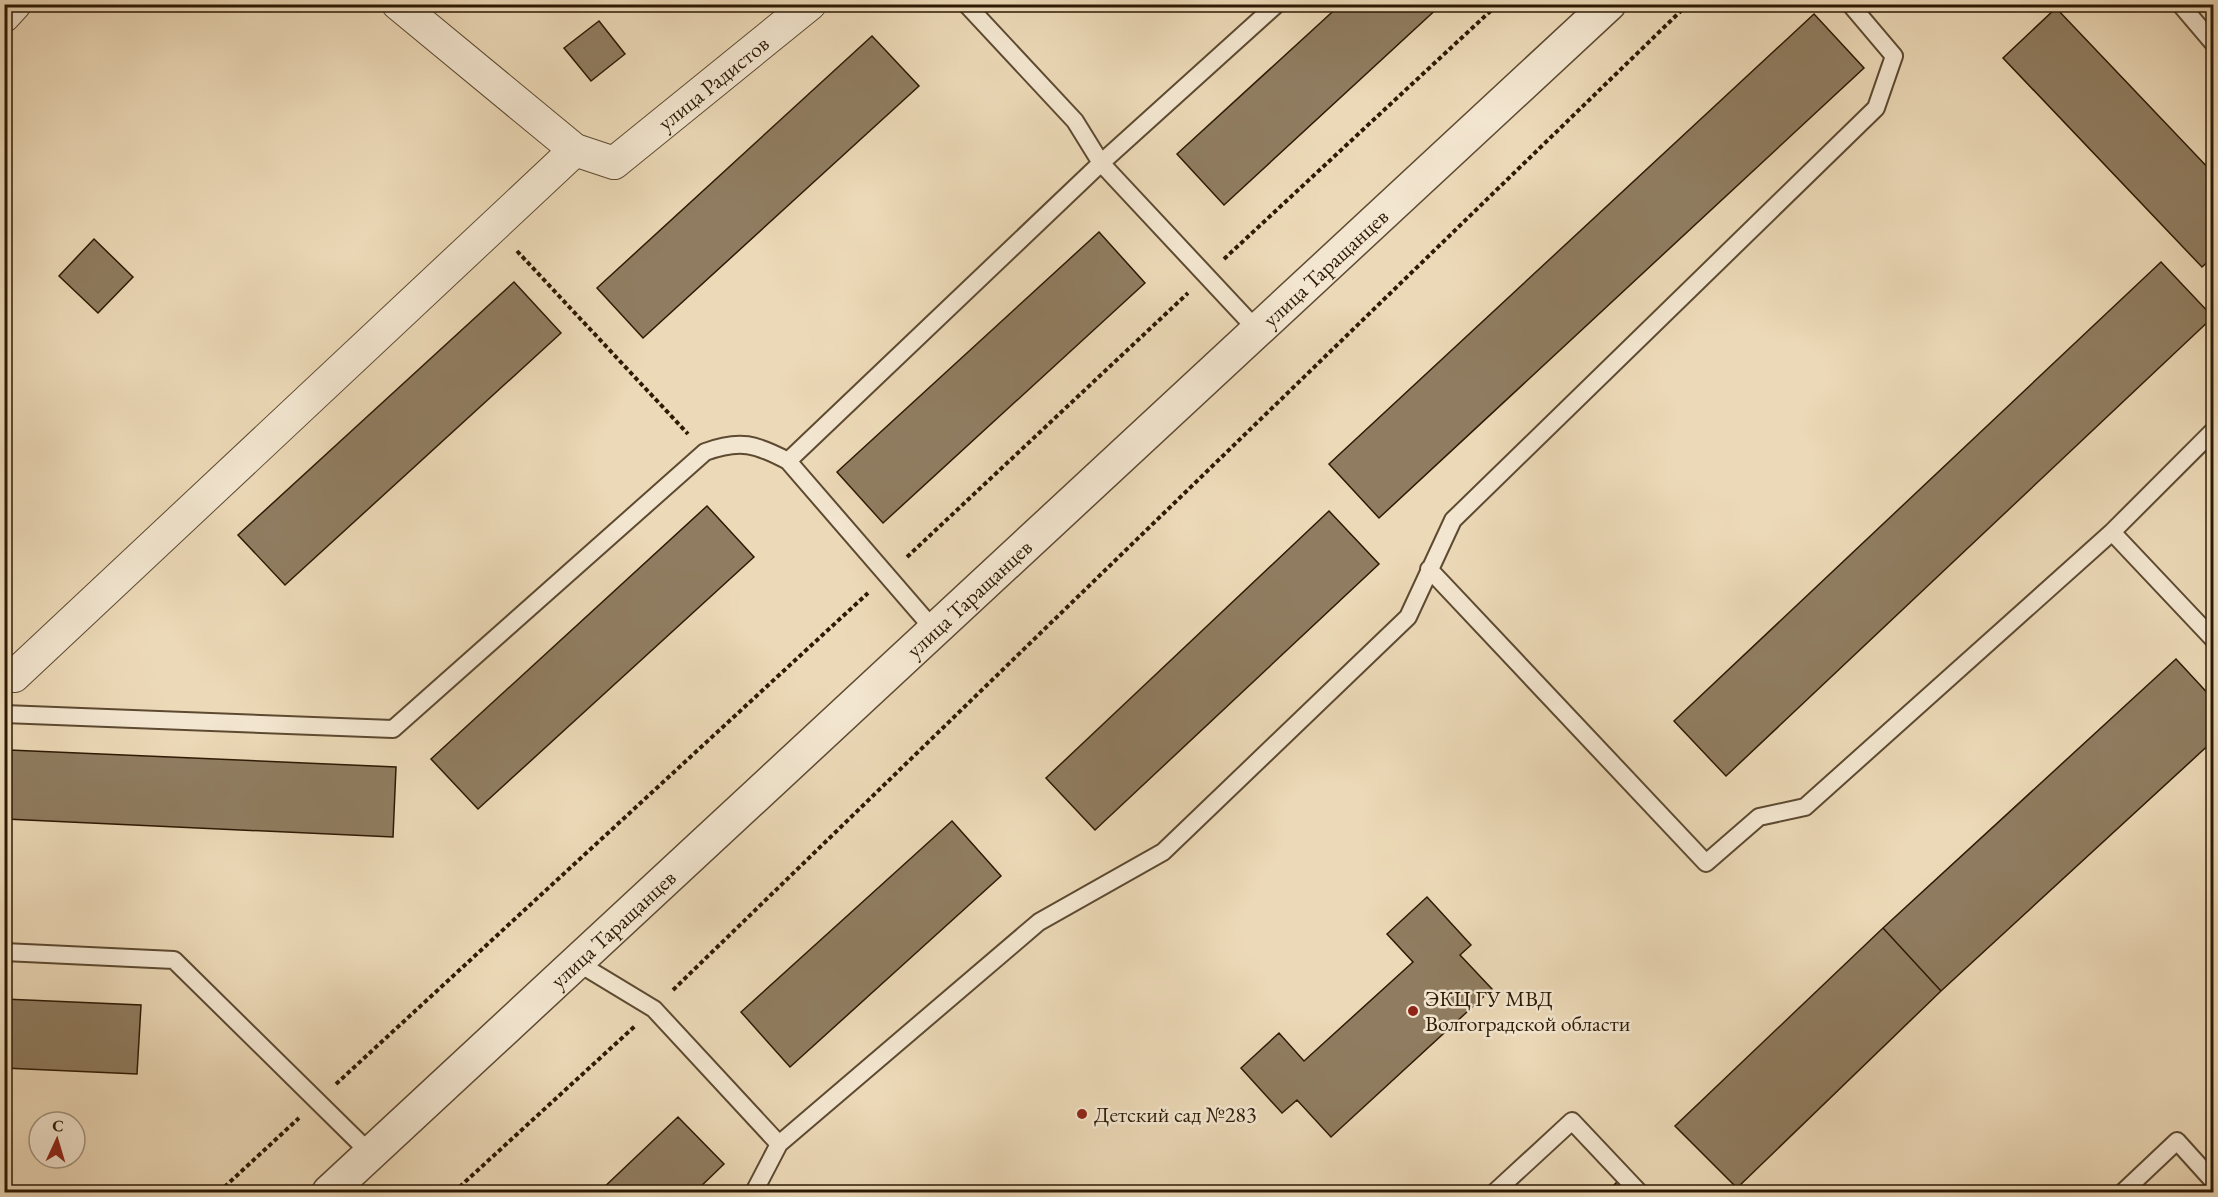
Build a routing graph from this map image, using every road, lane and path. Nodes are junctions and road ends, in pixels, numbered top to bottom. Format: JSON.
{"nodes":[{"id":1,"x":15,"y":4,"type":"edge"},
{"id":2,"x":398,"y":4,"type":"edge"},
{"id":3,"x":810,"y":4,"type":"edge"},
{"id":4,"x":966,"y":4,"type":"edge"},
{"id":5,"x":1277,"y":4,"type":"edge"},
{"id":6,"x":1498,"y":4,"type":"edge"},
{"id":7,"x":1688,"y":4,"type":"edge"},
{"id":8,"x":1850,"y":4,"type":"edge"},
{"id":9,"x":2180,"y":4,"type":"edge"},
{"id":10,"x":1605,"y":6,"type":"edge"},
{"id":11,"x":4,"y":16,"type":"edge"},
{"id":12,"x":2214,"y":44,"type":"edge"},
{"id":13,"x":575,"y":150,"type":"junction"},
{"id":14,"x":1101,"y":164,"type":"junction"},
{"id":15,"x":494,"y":226,"type":"junction"},
{"id":16,"x":1206,"y":276,"type":"junction"},
{"id":17,"x":1258,"y":331,"type":"junction"},
{"id":18,"x":2214,"y":430,"type":"edge"},
{"id":19,"x":705,"y":452,"type":"junction"},
{"id":20,"x":788,"y":461,"type":"junction"},
{"id":21,"x":2112,"y":532,"type":"junction"},
{"id":22,"x":1429,"y":569,"type":"junction"},
{"id":23,"x":886,"y":577,"type":"junction"},
{"id":24,"x":936,"y":632,"type":"junction"},
{"id":25,"x":2214,"y":640,"type":"edge"},
{"id":26,"x":8,"y":677,"type":"edge"},
{"id":27,"x":4,"y":714,"type":"edge"},
{"id":28,"x":4,"y":952,"type":"edge"},
{"id":29,"x":578,"y":963,"type":"junction"},
{"id":30,"x":654,"y":1009,"type":"junction"},
{"id":31,"x":317,"y":1101,"type":"junction"},
{"id":32,"x":779,"y":1144,"type":"junction"},
{"id":33,"x":371,"y":1154,"type":"junction"},
{"id":34,"x":2214,"y":1182,"type":"edge"},
{"id":35,"x":219,"y":1192,"type":"edge"},
{"id":36,"x":328,"y":1192,"type":"edge"},
{"id":37,"x":454,"y":1192,"type":"edge"},
{"id":38,"x":754,"y":1192,"type":"edge"},
{"id":39,"x":1495,"y":1192,"type":"edge"},
{"id":40,"x":1639,"y":1192,"type":"edge"},
{"id":41,"x":2123,"y":1192,"type":"edge"}],
"edges":[{"from":1,"to":11,"type":"street"},
{"from":2,"to":13,"type":"street"},
{"from":3,"to":13,"type":"street","name":"улица Радистов"},
{"from":4,"to":14,"type":"lane"},
{"from":5,"to":14,"type":"lane"},
{"from":6,"to":16,"type":"path"},
{"from":7,"to":30,"type":"path"},
{"from":8,"to":22,"type":"lane"},
{"from":9,"to":12,"type":"lane"},
{"from":10,"to":17,"type":"street","name":"улица Таращанцев"},
{"from":13,"to":15,"type":"street"},
{"from":14,"to":16,"type":"lane"},
{"from":14,"to":20,"type":"lane"},
{"from":15,"to":19,"type":"path"},
{"from":15,"to":26,"type":"street"},
{"from":16,"to":17,"type":"lane"},
{"from":16,"to":23,"type":"path"},
{"from":17,"to":24,"type":"street","name":"улица Таращанцев"},
{"from":18,"to":21,"type":"lane"},
{"from":19,"to":20,"type":"lane"},
{"from":19,"to":27,"type":"lane"},
{"from":20,"to":23,"type":"lane"},
{"from":21,"to":22,"type":"lane"},
{"from":21,"to":25,"type":"lane"},
{"from":22,"to":32,"type":"lane"},
{"from":23,"to":24,"type":"lane"},
{"from":23,"to":31,"type":"path"},
{"from":24,"to":29,"type":"street","name":"улица Таращанцев"},
{"from":28,"to":31,"type":"lane"},
{"from":29,"to":30,"type":"lane"},
{"from":29,"to":33,"type":"street","name":"улица Таращанцев"},
{"from":30,"to":32,"type":"lane"},
{"from":30,"to":37,"type":"path"},
{"from":31,"to":33,"type":"lane"},
{"from":31,"to":35,"type":"path"},
{"from":32,"to":38,"type":"lane"},
{"from":33,"to":36,"type":"street","name":"улица Таращанцев"},
{"from":34,"to":41,"type":"lane"},
{"from":39,"to":40,"type":"lane"}]}
